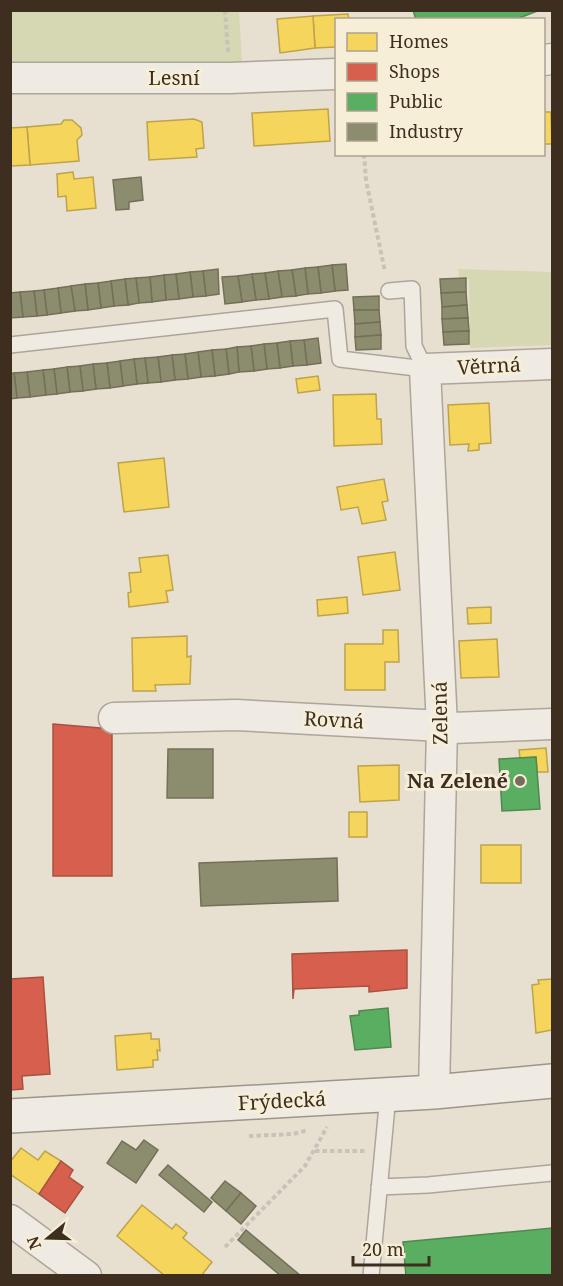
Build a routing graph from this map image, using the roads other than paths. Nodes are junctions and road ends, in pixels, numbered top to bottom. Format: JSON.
{"nodes":[{"id":1,"x":335,"y":74,"type":"edge"},
{"id":2,"x":10,"y":78,"type":"edge"},
{"id":3,"x":389,"y":291,"type":"road end"},
{"id":4,"x":10,"y":345,"type":"edge"},
{"id":5,"x":552,"y":364,"type":"edge"},
{"id":6,"x":425,"y":369,"type":"junction"},
{"id":7,"x":114,"y":718,"type":"dead end"},
{"id":8,"x":552,"y":724,"type":"edge"},
{"id":9,"x":442,"y":726,"type":"junction"},
{"id":10,"x":552,"y":1081,"type":"edge"},
{"id":11,"x":434,"y":1092,"type":"junction"},
{"id":12,"x":388,"y":1095,"type":"junction"},
{"id":13,"x":10,"y":1116,"type":"edge"},
{"id":14,"x":552,"y":1173,"type":"edge"},
{"id":15,"x":379,"y":1187,"type":"junction"},
{"id":16,"x":10,"y":1220,"type":"edge"},
{"id":17,"x":86,"y":1275,"type":"edge"},
{"id":18,"x":371,"y":1275,"type":"edge"}],
"edges":[{"from":1,"to":2,"type":"street","name":"Lesní"},
{"from":3,"to":6,"type":"lane"},
{"from":4,"to":6,"type":"lane"},
{"from":5,"to":6,"type":"street","name":"Větrná"},
{"from":6,"to":9,"type":"street","name":"Zelená"},
{"from":7,"to":9,"type":"street","name":"Rovná"},
{"from":8,"to":9,"type":"street","name":"Rovná"},
{"from":9,"to":11,"type":"street","name":"Zelená"},
{"from":10,"to":11,"type":"main road","name":"Frýdecká"},
{"from":11,"to":12,"type":"main road","name":"Frýdecká"},
{"from":12,"to":13,"type":"main road","name":"Frýdecká"},
{"from":12,"to":15,"type":"lane"},
{"from":14,"to":15,"type":"lane"},
{"from":15,"to":18,"type":"lane"},
{"from":16,"to":17,"type":"street"}]}
